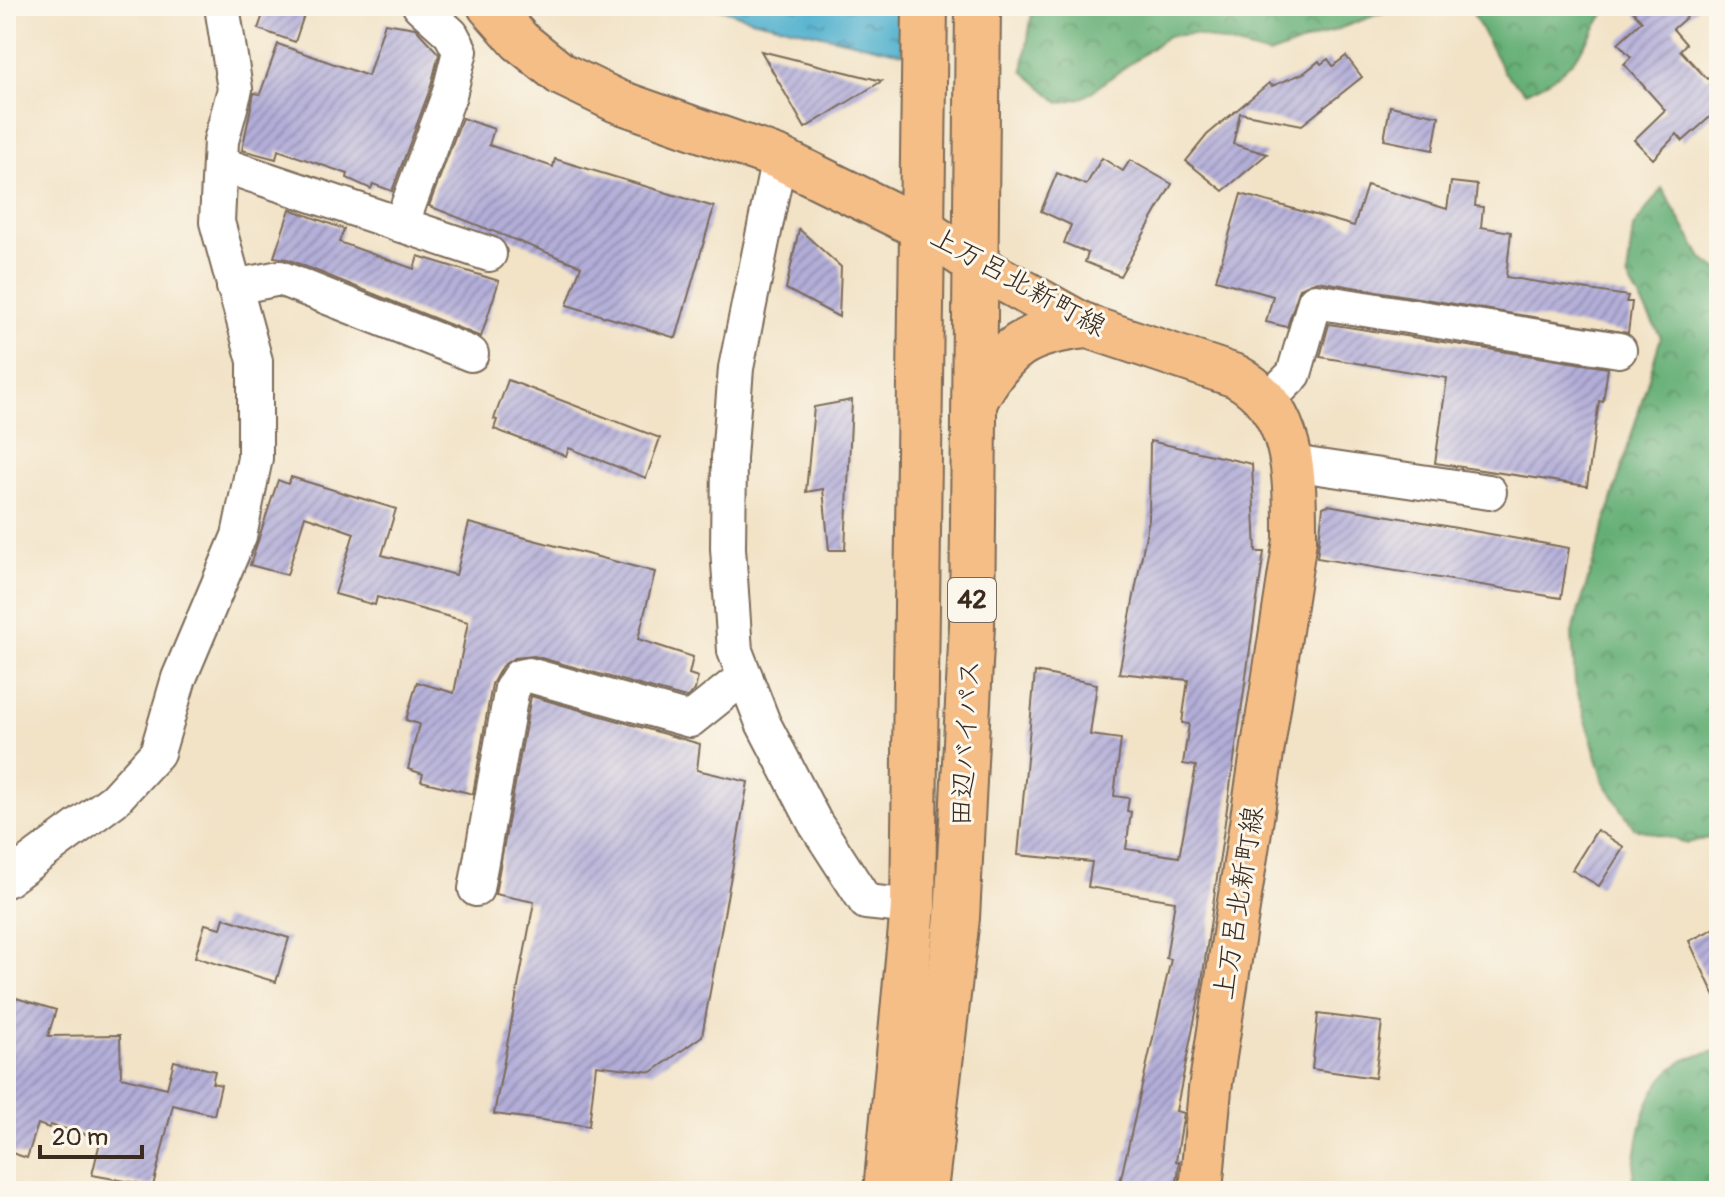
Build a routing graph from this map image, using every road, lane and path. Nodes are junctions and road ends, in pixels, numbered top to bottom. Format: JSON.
{"nodes":[{"id":1,"x":222,"y":6,"type":"edge"},
{"id":2,"x":420,"y":6,"type":"edge"},
{"id":3,"x":489,"y":6,"type":"edge"},
{"id":4,"x":925,"y":6,"type":"edge"},
{"id":5,"x":978,"y":6,"type":"edge"},
{"id":6,"x":779,"y":158,"type":"junction"},
{"id":7,"x":220,"y":164,"type":"junction"},
{"id":8,"x":401,"y":225,"type":"junction"},
{"id":9,"x":921,"y":228,"type":"junction"},
{"id":10,"x":489,"y":254,"type":"dead end"},
{"id":11,"x":978,"y":266,"type":"junction"},
{"id":12,"x":234,"y":287,"type":"junction"},
{"id":13,"x":1086,"y":326,"type":"junction"},
{"id":14,"x":1619,"y":350,"type":"dead end"},
{"id":15,"x":471,"y":354,"type":"dead end"},
{"id":16,"x":976,"y":399,"type":"junction"},
{"id":17,"x":1268,"y":400,"type":"junction"},
{"id":18,"x":1292,"y":463,"type":"junction"},
{"id":19,"x":1489,"y":492,"type":"dead end"},
{"id":20,"x":745,"y":676,"type":"junction"},
{"id":21,"x":6,"y":880,"type":"edge"},
{"id":22,"x":476,"y":889,"type":"dead end"},
{"id":23,"x":913,"y":907,"type":"junction"},
{"id":24,"x":886,"y":1191,"type":"edge"},
{"id":25,"x":925,"y":1191,"type":"edge"},
{"id":26,"x":1201,"y":1191,"type":"edge"}],
"edges":[{"from":1,"to":7,"type":"street"},
{"from":2,"to":8,"type":"street"},
{"from":3,"to":6,"type":"main road","name":"上万呂北新町線"},
{"from":4,"to":9,"type":"highway","name":"田辺バイパス","number":"42"},
{"from":5,"to":11,"type":"highway","name":"田辺バイパス","number":"42"},
{"from":6,"to":9,"type":"main road","name":"上万呂北新町線"},
{"from":6,"to":20,"type":"street"},
{"from":7,"to":8,"type":"street"},
{"from":7,"to":12,"type":"street"},
{"from":8,"to":10,"type":"street"},
{"from":9,"to":11,"type":"main road","name":"上万呂北新町線"},
{"from":9,"to":23,"type":"highway","name":"田辺バイパス","number":"42"},
{"from":11,"to":13,"type":"main road","name":"上万呂北新町線"},
{"from":11,"to":16,"type":"highway","name":"田辺バイパス","number":"42"},
{"from":12,"to":15,"type":"street"},
{"from":12,"to":21,"type":"street"},
{"from":13,"to":16,"type":"highway"},
{"from":13,"to":17,"type":"main road","name":"上万呂北新町線"},
{"from":14,"to":17,"type":"street"},
{"from":16,"to":25,"type":"highway","name":"田辺バイパス","number":"42"},
{"from":17,"to":18,"type":"main road","name":"上万呂北新町線"},
{"from":18,"to":19,"type":"street"},
{"from":18,"to":26,"type":"main road","name":"上万呂北新町線"},
{"from":20,"to":22,"type":"street"},
{"from":20,"to":23,"type":"street"},
{"from":23,"to":24,"type":"highway","name":"田辺バイパス","number":"42"}]}
